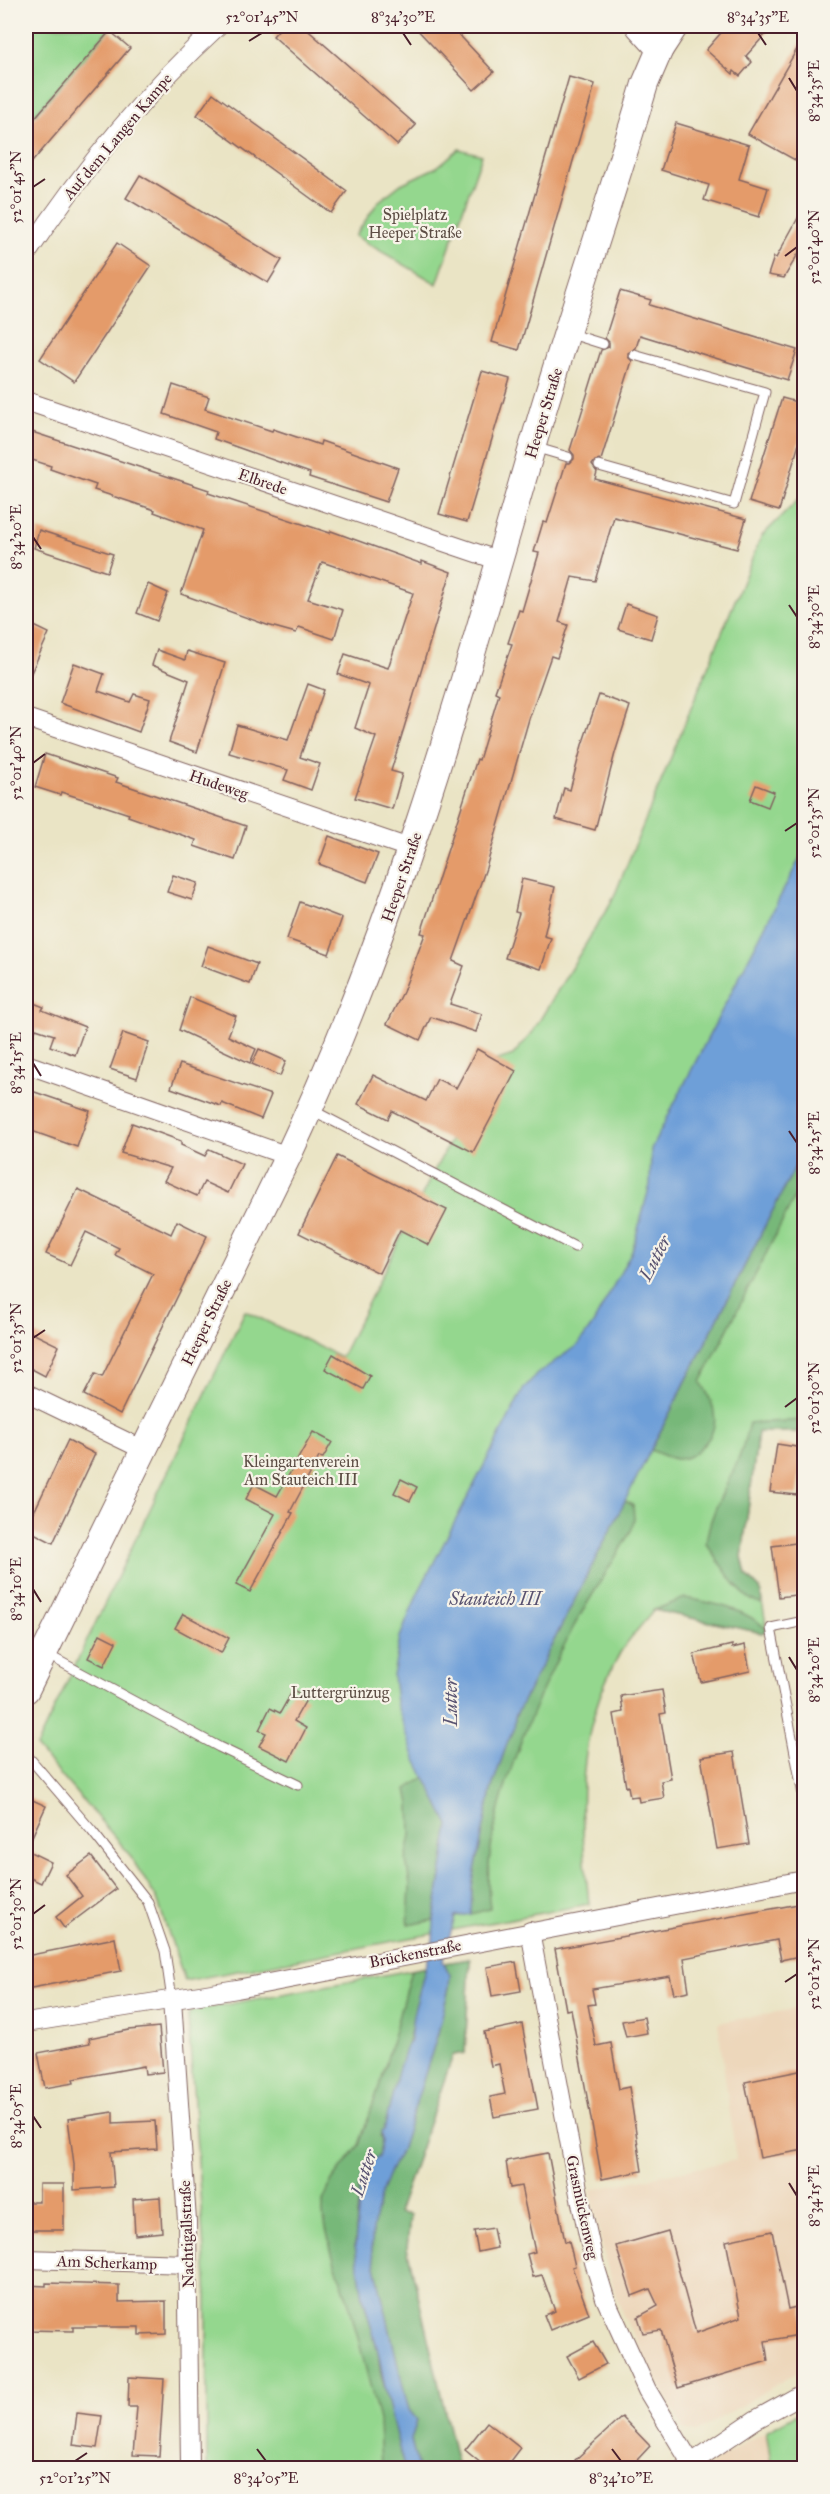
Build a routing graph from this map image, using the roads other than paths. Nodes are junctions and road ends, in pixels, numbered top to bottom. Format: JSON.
{"nodes":[{"id":1,"x":218,"y":26,"type":"edge"},
{"id":2,"x":639,"y":26,"type":"edge"},
{"id":3,"x":675,"y":26,"type":"edge"},
{"id":4,"x":660,"y":49,"type":"junction"},
{"id":5,"x":26,"y":255,"type":"edge"},
{"id":6,"x":567,"y":332,"type":"junction"},
{"id":7,"x":603,"y":344,"type":"dead end"},
{"id":8,"x":634,"y":355,"type":"dead end"},
{"id":9,"x":26,"y":401,"type":"edge"},
{"id":10,"x":532,"y":447,"type":"junction"},
{"id":11,"x":568,"y":457,"type":"dead end"},
{"id":12,"x":599,"y":466,"type":"dead end"},
{"id":13,"x":500,"y":561,"type":"junction"},
{"id":14,"x":26,"y":718,"type":"edge"},
{"id":15,"x":412,"y":849,"type":"junction"},
{"id":16,"x":26,"y":1064,"type":"edge"},
{"id":17,"x":310,"y":1109,"type":"junction"},
{"id":18,"x":288,"y":1156,"type":"junction"},
{"id":19,"x":575,"y":1247,"type":"dead end"},
{"id":20,"x":26,"y":1393,"type":"edge"},
{"id":21,"x":144,"y":1450,"type":"junction"},
{"id":22,"x":804,"y":1621,"type":"edge"},
{"id":23,"x":44,"y":1653,"type":"junction"},
{"id":24,"x":26,"y":1690,"type":"edge"},
{"id":25,"x":26,"y":1754,"type":"edge"},
{"id":26,"x":298,"y":1785,"type":"dead end"},
{"id":27,"x":804,"y":1800,"type":"edge"},
{"id":28,"x":804,"y":1880,"type":"edge"},
{"id":29,"x":530,"y":1931,"type":"junction"},
{"id":30,"x":172,"y":2000,"type":"junction"},
{"id":31,"x":26,"y":2023,"type":"edge"},
{"id":32,"x":26,"y":2259,"type":"edge"},
{"id":33,"x":188,"y":2264,"type":"junction"},
{"id":34,"x":804,"y":2393,"type":"edge"},
{"id":35,"x":687,"y":2466,"type":"edge"},
{"id":36,"x":189,"y":2469,"type":"edge"}],
"edges":[{"from":1,"to":5,"type":"street","name":"Auf dem Langen Kampe"},
{"from":2,"to":4,"type":"main road"},
{"from":3,"to":4,"type":"main road","name":"Heeper Straße"},
{"from":4,"to":6,"type":"main road","name":"Heeper Straße"},
{"from":6,"to":7,"type":"lane"},
{"from":6,"to":10,"type":"main road","name":"Heeper Straße"},
{"from":8,"to":12,"type":"lane"},
{"from":9,"to":13,"type":"street","name":"Elbrede"},
{"from":10,"to":11,"type":"lane"},
{"from":10,"to":13,"type":"main road","name":"Heeper Straße"},
{"from":13,"to":15,"type":"main road","name":"Heeper Straße"},
{"from":14,"to":15,"type":"street","name":"Hudeweg"},
{"from":15,"to":17,"type":"main road","name":"Heeper Straße"},
{"from":16,"to":18,"type":"street"},
{"from":17,"to":18,"type":"main road","name":"Heeper Straße"},
{"from":17,"to":19,"type":"lane"},
{"from":18,"to":21,"type":"main road","name":"Heeper Straße"},
{"from":20,"to":21,"type":"street"},
{"from":21,"to":23,"type":"main road","name":"Heeper Straße"},
{"from":22,"to":27,"type":"lane"},
{"from":23,"to":24,"type":"main road","name":"Heeper Straße"},
{"from":23,"to":26,"type":"lane"},
{"from":25,"to":30,"type":"lane"},
{"from":28,"to":29,"type":"street","name":"Brückenstraße"},
{"from":29,"to":30,"type":"street","name":"Brückenstraße"},
{"from":29,"to":35,"type":"street","name":"Grasmückenweg"},
{"from":30,"to":31,"type":"street","name":"Brückenstraße"},
{"from":30,"to":33,"type":"street","name":"Nachtigallstraße"},
{"from":32,"to":33,"type":"street","name":"Am Scherkamp"},
{"from":33,"to":36,"type":"street","name":"Nachtigallstraße"},
{"from":34,"to":35,"type":"street"}]}
